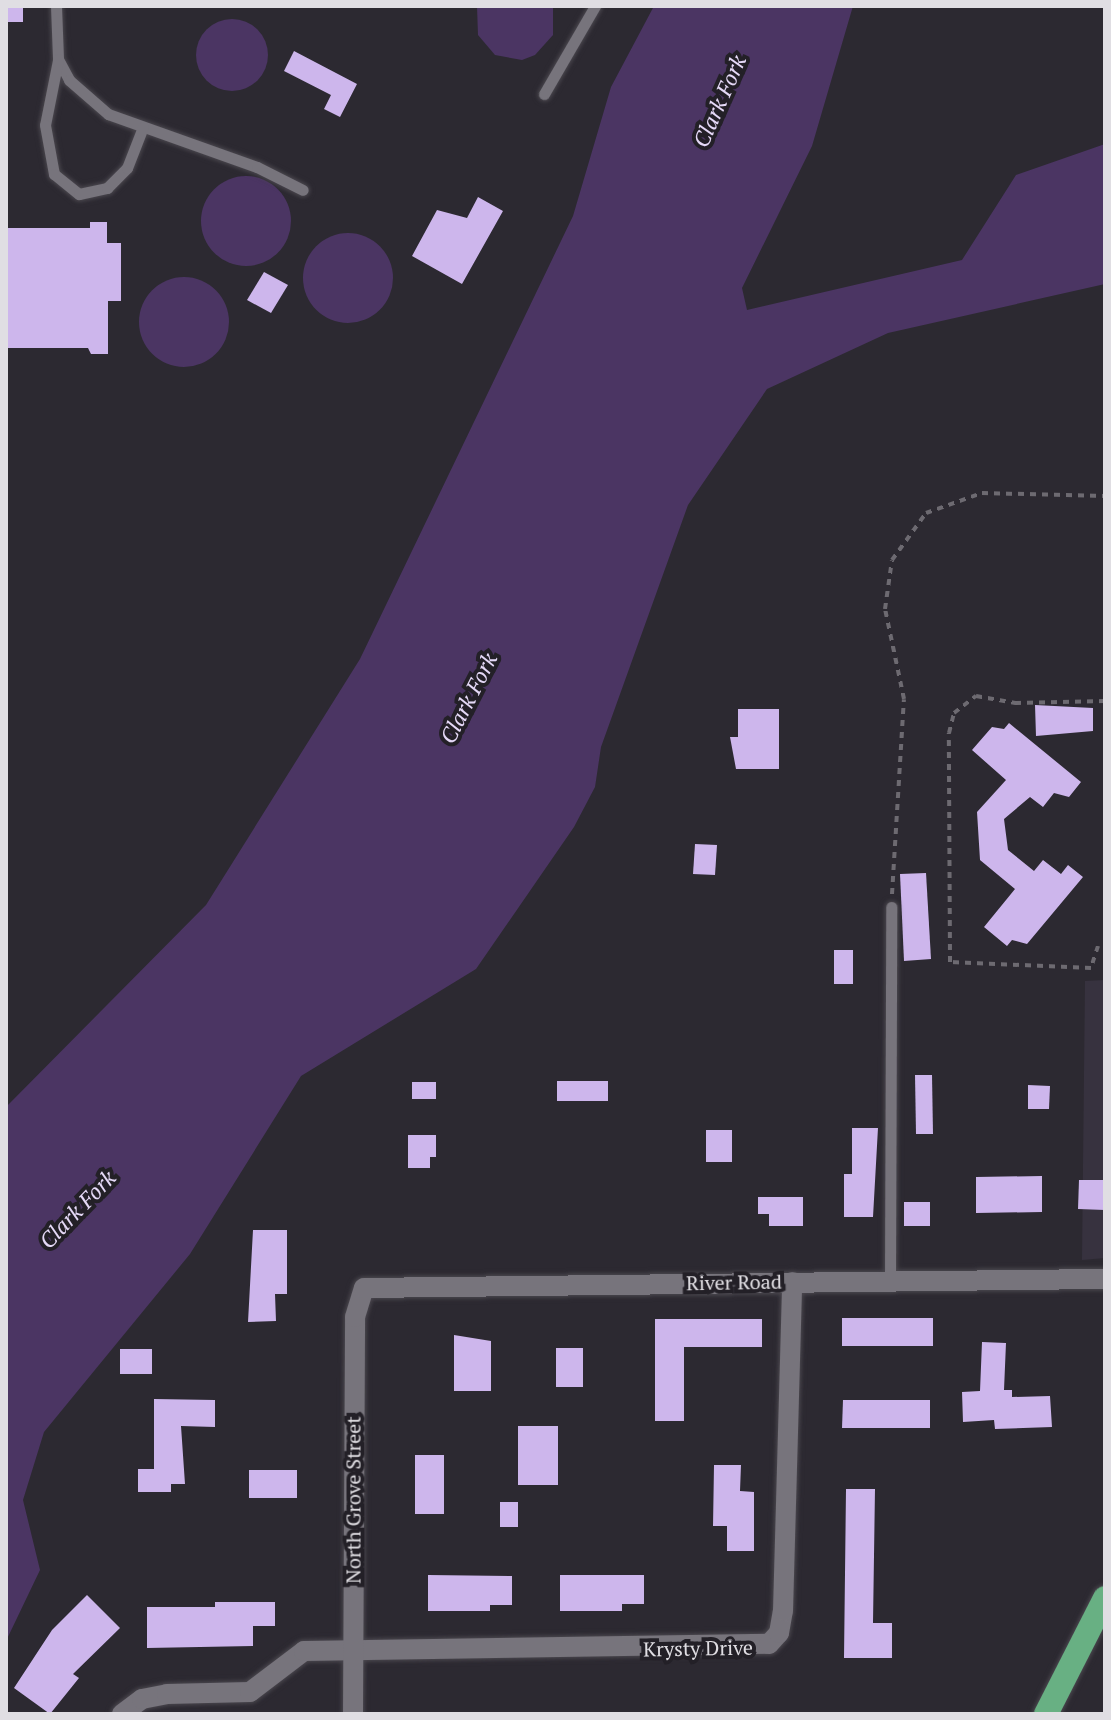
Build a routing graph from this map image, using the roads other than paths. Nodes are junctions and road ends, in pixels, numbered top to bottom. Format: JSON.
{"nodes":[{"id":1,"x":56,"y":6,"type":"edge"},
{"id":2,"x":595,"y":6,"type":"edge"},
{"id":3,"x":58,"y":59,"type":"junction"},
{"id":4,"x":544,"y":94,"type":"dead end"},
{"id":5,"x":143,"y":127,"type":"junction"},
{"id":6,"x":303,"y":190,"type":"dead end"},
{"id":7,"x":891,"y":907,"type":"road end"},
{"id":8,"x":1105,"y":1279,"type":"edge"},
{"id":9,"x":890,"y":1280,"type":"junction"},
{"id":10,"x":792,"y":1282,"type":"junction"},
{"id":11,"x":364,"y":1288,"type":"joint"},
{"id":12,"x":1105,"y":1598,"type":"edge"},
{"id":13,"x":354,"y":1652,"type":"junction"},
{"id":14,"x":122,"y":1714,"type":"edge"},
{"id":15,"x":353,"y":1714,"type":"edge"},
{"id":16,"x":1046,"y":1714,"type":"edge"}],
"edges":[{"from":1,"to":3,"type":"lane"},
{"from":2,"to":4,"type":"lane"},
{"from":3,"to":5,"type":"lane"},
{"from":3,"to":5,"type":"lane"},
{"from":5,"to":6,"type":"lane"},
{"from":7,"to":9,"type":"lane"},
{"from":8,"to":9,"type":"street","name":"River Road"},
{"from":9,"to":10,"type":"street","name":"River Road"},
{"from":10,"to":11,"type":"street","name":"River Road"},
{"from":10,"to":13,"type":"street","name":"Krysty Drive"},
{"from":11,"to":13,"type":"street","name":"North Grove Street"},
{"from":12,"to":16,"type":"highway"},
{"from":13,"to":14,"type":"street"},
{"from":13,"to":15,"type":"street","name":"North Grove Street"}]}
